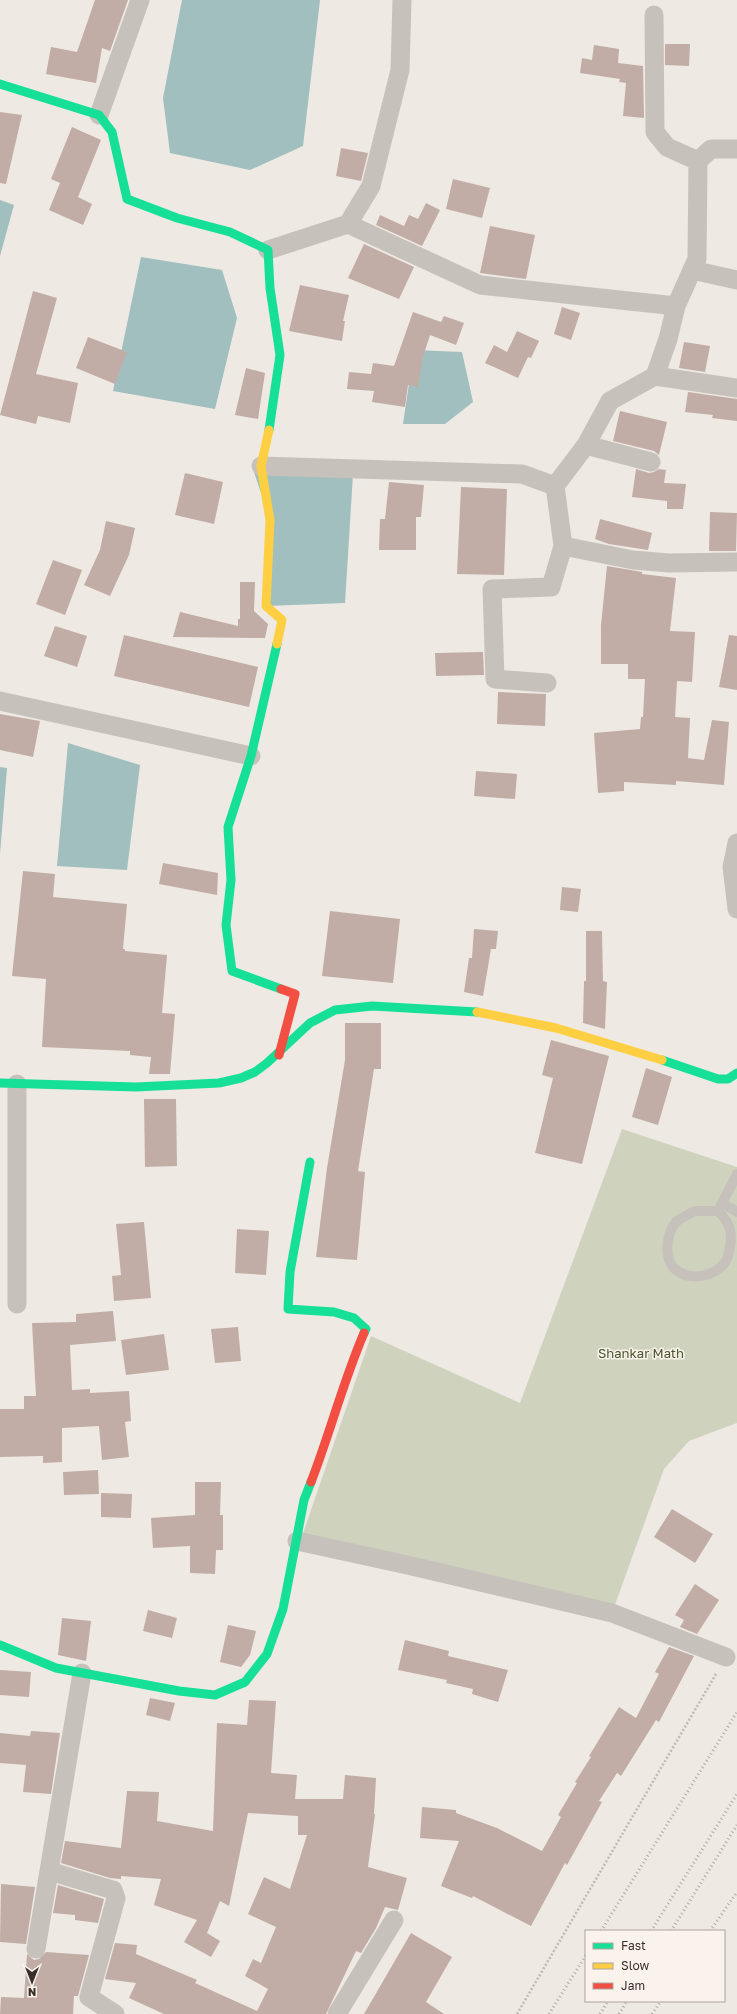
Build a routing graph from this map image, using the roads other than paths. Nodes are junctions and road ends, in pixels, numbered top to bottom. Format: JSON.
{"nodes":[{"id":1,"x":140,"y":0,"type":"edge"},
{"id":2,"x":402,"y":0,"type":"edge"},
{"id":3,"x":654,"y":14,"type":"dead end"},
{"id":4,"x":0,"y":84,"type":"edge"},
{"id":5,"x":99,"y":115,"type":"junction"},
{"id":6,"x":737,"y":149,"type":"edge"},
{"id":7,"x":698,"y":161,"type":"junction"},
{"id":8,"x":348,"y":224,"type":"junction"},
{"id":9,"x":268,"y":250,"type":"junction"},
{"id":10,"x":692,"y":270,"type":"junction"},
{"id":11,"x":737,"y":280,"type":"edge"},
{"id":12,"x":676,"y":306,"type":"junction"},
{"id":13,"x":655,"y":376,"type":"junction"},
{"id":14,"x":737,"y":388,"type":"edge"},
{"id":15,"x":586,"y":445,"type":"junction"},
{"id":16,"x":651,"y":462,"type":"dead end"},
{"id":17,"x":261,"y":466,"type":"junction"},
{"id":18,"x":555,"y":486,"type":"junction"},
{"id":19,"x":563,"y":546,"type":"junction"},
{"id":20,"x":737,"y":562,"type":"edge"},
{"id":21,"x":547,"y":683,"type":"dead end"},
{"id":22,"x":0,"y":701,"type":"edge"},
{"id":23,"x":251,"y":756,"type":"junction"},
{"id":24,"x":737,"y":843,"type":"edge"},
{"id":25,"x":737,"y":909,"type":"edge"},
{"id":26,"x":279,"y":1055,"type":"junction"},
{"id":27,"x":737,"y":1073,"type":"edge"},
{"id":28,"x":8,"y":1084,"type":"edge"},
{"id":29,"x":310,"y":1162,"type":"dead end"},
{"id":30,"x":737,"y":1174,"type":"edge"},
{"id":31,"x":720,"y":1207,"type":"junction"},
{"id":32,"x":737,"y":1212,"type":"edge"},
{"id":33,"x":17,"y":1304,"type":"dead end"},
{"id":34,"x":297,"y":1542,"type":"junction"},
{"id":35,"x":0,"y":1645,"type":"edge"},
{"id":36,"x":726,"y":1657,"type":"road end"},
{"id":37,"x":82,"y":1673,"type":"junction"},
{"id":38,"x":49,"y":1871,"type":"junction"},
{"id":39,"x":394,"y":1920,"type":"dead end"},
{"id":40,"x":36,"y":1949,"type":"dead end"},
{"id":41,"x":115,"y":2014,"type":"edge"},
{"id":42,"x":337,"y":2014,"type":"edge"}],
"edges":[{"from":1,"to":5,"type":"street"},
{"from":2,"to":8,"type":"street"},
{"from":3,"to":7,"type":"street"},
{"from":4,"to":5,"type":"street"},
{"from":5,"to":9,"type":"street"},
{"from":6,"to":7,"type":"street"},
{"from":7,"to":10,"type":"street"},
{"from":8,"to":9,"type":"street"},
{"from":8,"to":12,"type":"street"},
{"from":9,"to":17,"type":"street"},
{"from":10,"to":11,"type":"street"},
{"from":10,"to":12,"type":"street"},
{"from":12,"to":13,"type":"street"},
{"from":13,"to":14,"type":"street"},
{"from":13,"to":15,"type":"street"},
{"from":15,"to":16,"type":"street"},
{"from":15,"to":18,"type":"street"},
{"from":17,"to":18,"type":"street"},
{"from":17,"to":23,"type":"street"},
{"from":18,"to":19,"type":"street"},
{"from":19,"to":20,"type":"street"},
{"from":19,"to":21,"type":"street"},
{"from":22,"to":23,"type":"street"},
{"from":23,"to":26,"type":"street"},
{"from":24,"to":25,"type":"street"},
{"from":26,"to":27,"type":"street"},
{"from":26,"to":28,"type":"street"},
{"from":28,"to":33,"type":"street"},
{"from":29,"to":34,"type":"street"},
{"from":30,"to":31,"type":"lane"},
{"from":31,"to":31,"type":"lane"},
{"from":31,"to":32,"type":"lane"},
{"from":34,"to":36,"type":"street"},
{"from":34,"to":37,"type":"street"},
{"from":35,"to":37,"type":"street"},
{"from":37,"to":38,"type":"street"},
{"from":38,"to":40,"type":"street"},
{"from":38,"to":41,"type":"street"},
{"from":39,"to":42,"type":"street"}]}
